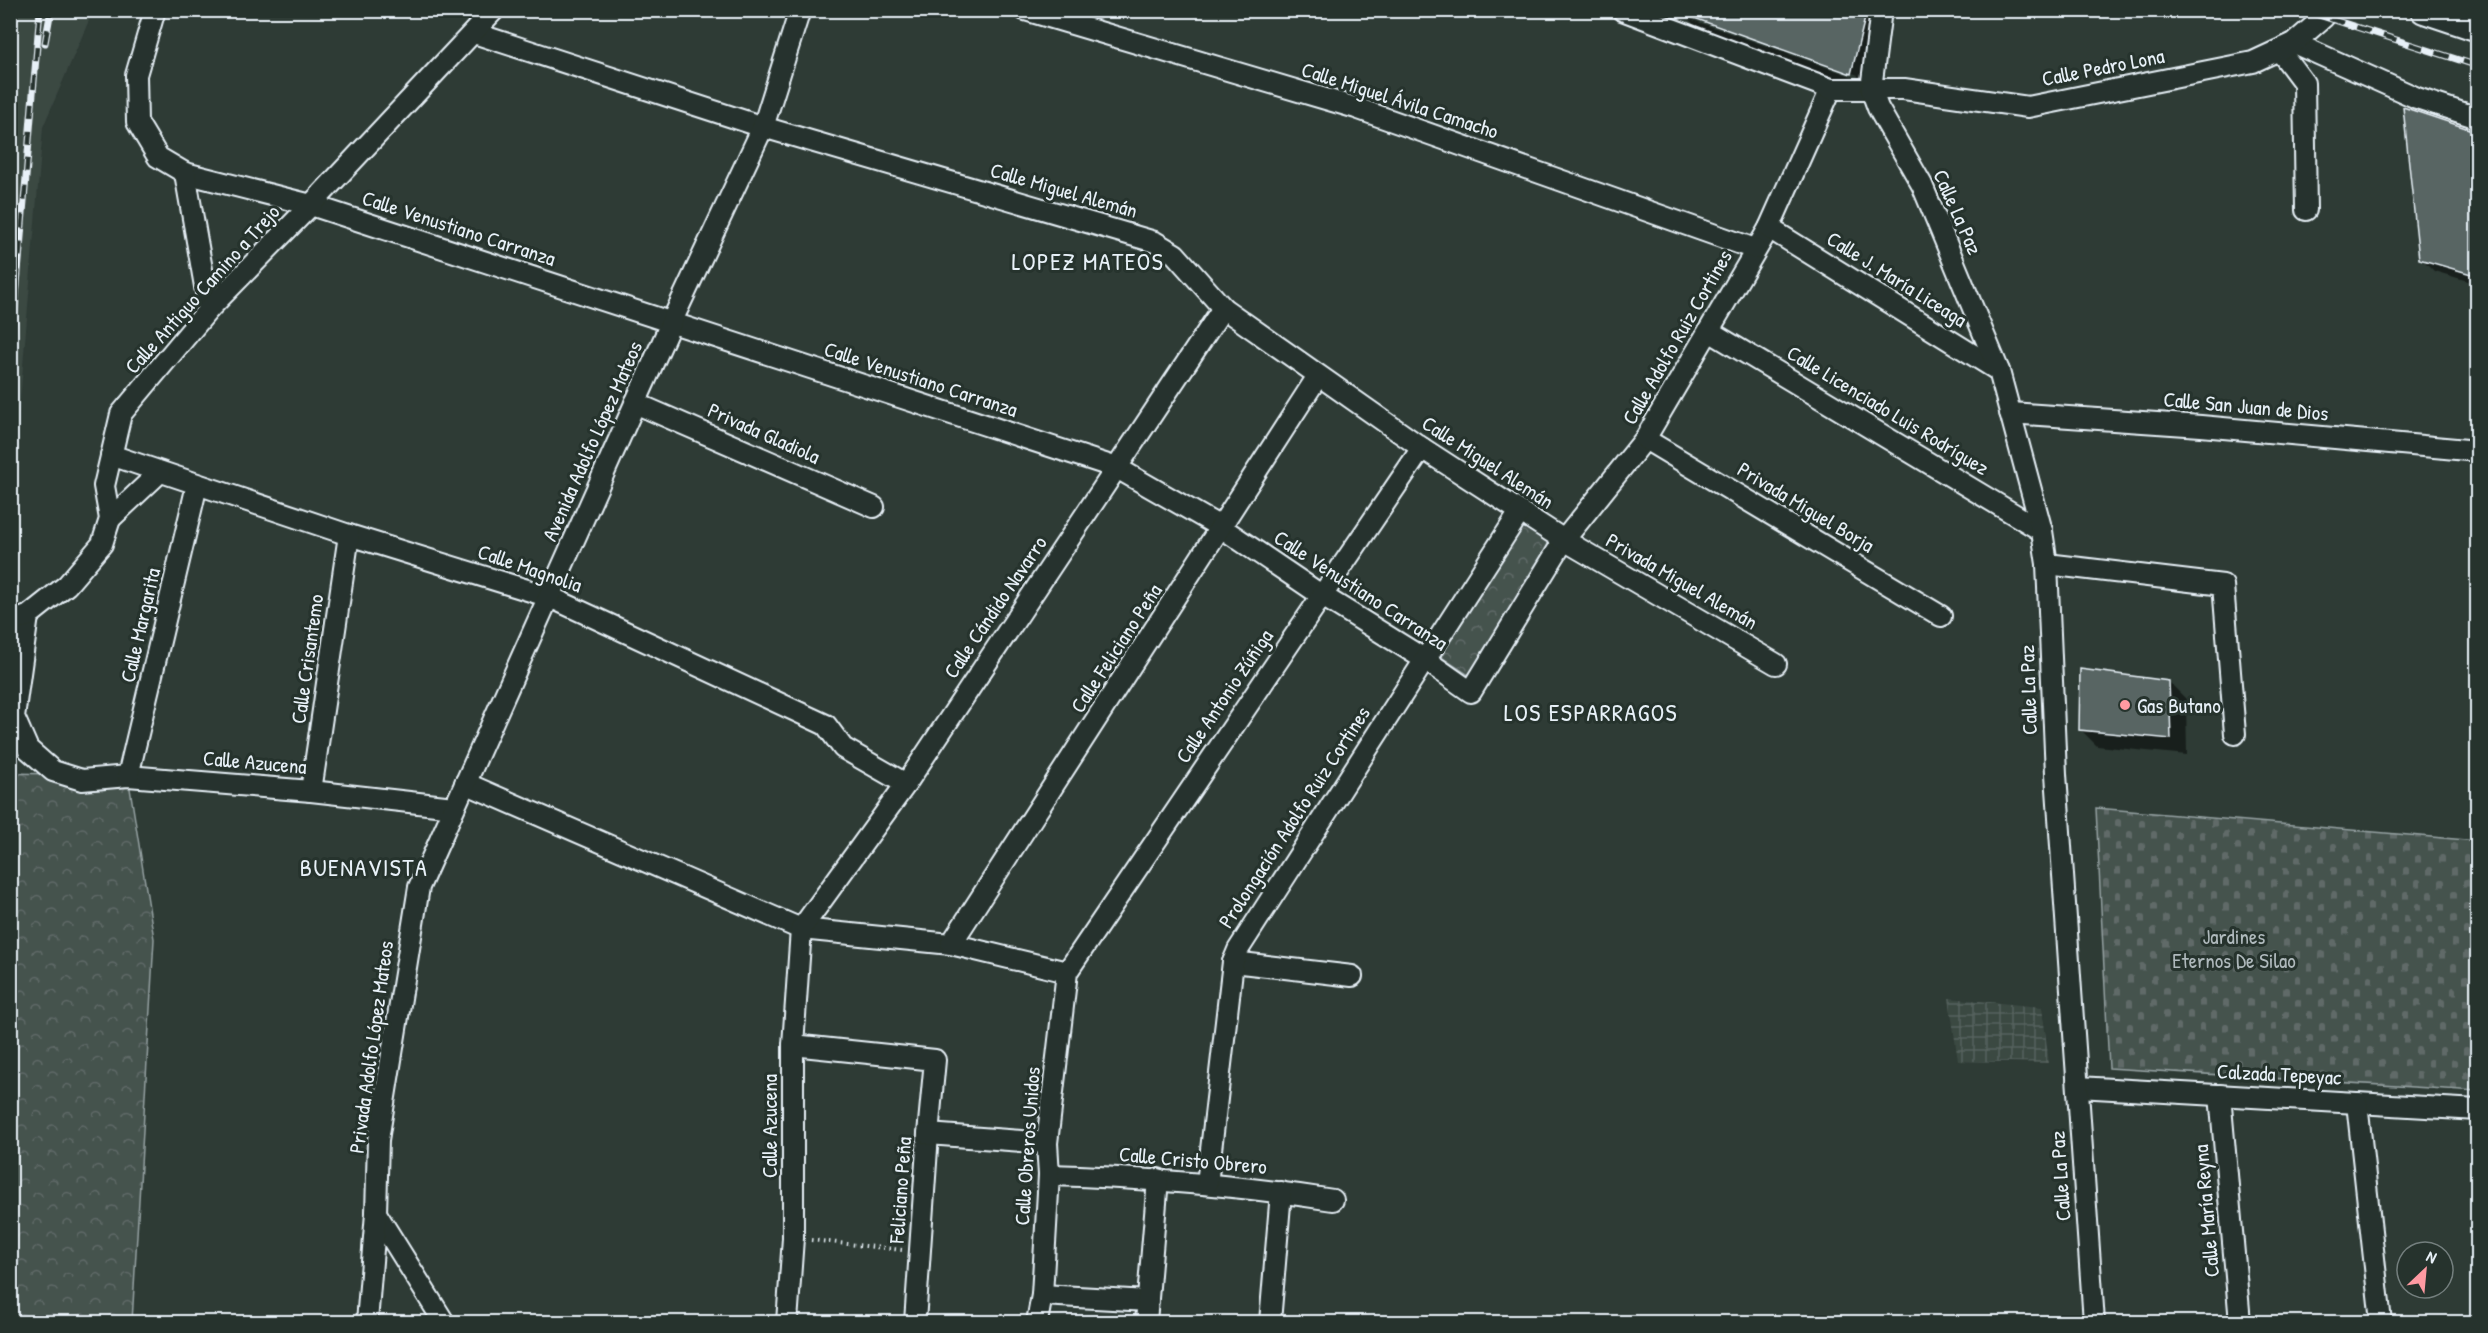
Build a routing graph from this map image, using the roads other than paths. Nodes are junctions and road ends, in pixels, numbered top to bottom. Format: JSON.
{"nodes":[{"id":1,"x":155,"y":10,"type":"edge"},
{"id":2,"x":800,"y":10,"type":"edge"},
{"id":3,"x":1025,"y":10,"type":"edge"},
{"id":4,"x":1622,"y":10,"type":"edge"},
{"id":5,"x":1881,"y":10,"type":"edge"},
{"id":6,"x":2325,"y":10,"type":"edge"},
{"id":7,"x":2424,"y":10,"type":"edge"},
{"id":8,"x":493,"y":11,"type":"edge"},
{"id":9,"x":1651,"y":16,"type":"edge"},
{"id":10,"x":2478,"y":28,"type":"edge"},
{"id":11,"x":474,"y":33,"type":"junction"},
{"id":12,"x":2287,"y":47,"type":"junction"},
{"id":13,"x":1831,"y":89,"type":"junction"},
{"id":14,"x":1871,"y":89,"type":"junction"},
{"id":15,"x":2478,"y":118,"type":"edge"},
{"id":16,"x":763,"y":126,"type":"junction"},
{"id":17,"x":185,"y":174,"type":"junction"},
{"id":18,"x":312,"y":205,"type":"junction"},
{"id":19,"x":2306,"y":210,"type":"dead end"},
{"id":20,"x":1769,"y":228,"type":"junction"},
{"id":21,"x":1755,"y":249,"type":"junction"},
{"id":22,"x":1223,"y":308,"type":"junction"},
{"id":23,"x":209,"y":309,"type":"junction"},
{"id":24,"x":671,"y":323,"type":"junction"},
{"id":25,"x":1709,"y":332,"type":"junction"},
{"id":26,"x":1999,"y":371,"type":"junction"},
{"id":27,"x":1318,"y":376,"type":"junction"},
{"id":28,"x":635,"y":403,"type":"junction"},
{"id":29,"x":2010,"y":413,"type":"junction"},
{"id":30,"x":1645,"y":440,"type":"junction"},
{"id":31,"x":1422,"y":448,"type":"junction"},
{"id":32,"x":2478,"y":451,"type":"edge"},
{"id":33,"x":111,"y":455,"type":"junction"},
{"id":34,"x":1117,"y":468,"type":"junction"},
{"id":35,"x":160,"y":472,"type":"junction"},
{"id":36,"x":198,"y":485,"type":"junction"},
{"id":37,"x":874,"y":507,"type":"dead end"},
{"id":38,"x":1520,"y":512,"type":"junction"},
{"id":39,"x":110,"y":519,"type":"junction"},
{"id":40,"x":1222,"y":528,"type":"junction"},
{"id":41,"x":2042,"y":531,"type":"junction"},
{"id":42,"x":349,"y":535,"type":"junction"},
{"id":43,"x":1564,"y":540,"type":"junction"},
{"id":44,"x":2047,"y":564,"type":"junction"},
{"id":45,"x":1321,"y":595,"type":"junction"},
{"id":46,"x":550,"y":597,"type":"junction"},
{"id":47,"x":1941,"y":616,"type":"dead end"},
{"id":48,"x":19,"y":619,"type":"edge"},
{"id":49,"x":1424,"y":658,"type":"junction"},
{"id":50,"x":1776,"y":664,"type":"dead end"},
{"id":51,"x":1471,"y":692,"type":"joint"},
{"id":52,"x":2235,"y":734,"type":"dead end"},
{"id":53,"x":128,"y":776,"type":"junction"},
{"id":54,"x":465,"y":783,"type":"junction"},
{"id":55,"x":906,"y":784,"type":"junction"},
{"id":56,"x":311,"y":791,"type":"junction"},
{"id":57,"x":454,"y":807,"type":"junction"},
{"id":58,"x":419,"y":887,"type":"joint"},
{"id":59,"x":801,"y":929,"type":"junction"},
{"id":60,"x":951,"y":944,"type":"junction"},
{"id":61,"x":1233,"y":962,"type":"junction"},
{"id":62,"x":1066,"y":972,"type":"junction"},
{"id":63,"x":1352,"y":976,"type":"dead end"},
{"id":64,"x":793,"y":1045,"type":"junction"},
{"id":65,"x":2078,"y":1087,"type":"junction"},
{"id":66,"x":2220,"y":1095,"type":"junction"},
{"id":67,"x":2357,"y":1103,"type":"junction"},
{"id":68,"x":2478,"y":1110,"type":"edge"},
{"id":69,"x":928,"y":1134,"type":"junction"},
{"id":70,"x":1047,"y":1143,"type":"junction"},
{"id":71,"x":1049,"y":1175,"type":"junction"},
{"id":72,"x":1158,"y":1179,"type":"junction"},
{"id":73,"x":1207,"y":1185,"type":"junction"},
{"id":74,"x":1281,"y":1192,"type":"junction"},
{"id":75,"x":1333,"y":1200,"type":"dead end"},
{"id":76,"x":376,"y":1213,"type":"junction"},
{"id":77,"x":1042,"y":1295,"type":"junction"},
{"id":78,"x":1148,"y":1301,"type":"junction"},
{"id":79,"x":367,"y":1323,"type":"edge"},
{"id":80,"x":444,"y":1323,"type":"edge"},
{"id":81,"x":787,"y":1323,"type":"edge"},
{"id":82,"x":915,"y":1323,"type":"edge"},
{"id":83,"x":1037,"y":1323,"type":"edge"},
{"id":84,"x":1146,"y":1323,"type":"edge"},
{"id":85,"x":1270,"y":1323,"type":"edge"},
{"id":86,"x":2094,"y":1323,"type":"edge"},
{"id":87,"x":2240,"y":1323,"type":"edge"},
{"id":88,"x":2381,"y":1323,"type":"edge"}],
"edges":[{"from":1,"to":17,"type":"street","name":"Calle Venustiano Carranza"},
{"from":2,"to":16,"type":"street","name":"Avenida Adolfo López Mateos"},
{"from":3,"to":21,"type":"street","name":"Calle Miguel Ávila Camacho"},
{"from":4,"to":9,"type":"street"},
{"from":5,"to":14,"type":"street"},
{"from":6,"to":12,"type":"street","name":"Calle Pedro Lona"},
{"from":7,"to":10,"type":"street"},
{"from":8,"to":11,"type":"street","name":"Calle Antiguo Camino a Trejo"},
{"from":9,"to":13,"type":"street"},
{"from":11,"to":16,"type":"street","name":"Calle Miguel Alemán"},
{"from":11,"to":18,"type":"street","name":"Calle Antiguo Camino a Trejo"},
{"from":12,"to":14,"type":"street","name":"Calle Pedro Lona"},
{"from":12,"to":15,"type":"street"},
{"from":12,"to":19,"type":"street"},
{"from":13,"to":14,"type":"street"},
{"from":13,"to":20,"type":"street","name":"Calle Adolfo Ruiz Cortines"},
{"from":14,"to":26,"type":"street","name":"Calle La Paz"},
{"from":16,"to":22,"type":"street","name":"Calle Miguel Alemán"},
{"from":16,"to":24,"type":"street","name":"Avenida Adolfo López Mateos"},
{"from":17,"to":18,"type":"street","name":"Calle Venustiano Carranza"},
{"from":17,"to":23,"type":"street"},
{"from":18,"to":23,"type":"street","name":"Calle Antiguo Camino a Trejo"},
{"from":18,"to":24,"type":"street","name":"Calle Venustiano Carranza"},
{"from":20,"to":21,"type":"street","name":"Calle Adolfo Ruiz Cortines"},
{"from":20,"to":26,"type":"street","name":"Calle J. María Liceaga"},
{"from":21,"to":25,"type":"street","name":"Calle Adolfo Ruiz Cortines"},
{"from":22,"to":27,"type":"street","name":"Calle Miguel Alemán"},
{"from":22,"to":34,"type":"street","name":"Calle Cándido Navarro"},
{"from":23,"to":33,"type":"street","name":"Calle Antiguo Camino a Trejo"},
{"from":24,"to":28,"type":"street","name":"Avenida Adolfo López Mateos"},
{"from":24,"to":34,"type":"street","name":"Calle Venustiano Carranza"},
{"from":25,"to":30,"type":"street","name":"Calle Adolfo Ruiz Cortines"},
{"from":25,"to":41,"type":"street","name":"Calle Licenciado Luis Rodríguez"},
{"from":26,"to":29,"type":"street","name":"Calle La Paz"},
{"from":27,"to":31,"type":"street","name":"Calle Miguel Alemán"},
{"from":27,"to":40,"type":"street","name":"Calle Feliciano Peña"},
{"from":28,"to":37,"type":"street","name":"Privada Gladiola"},
{"from":28,"to":46,"type":"street","name":"Avenida Adolfo López Mateos"},
{"from":29,"to":32,"type":"street","name":"Calle San Juan de Dios"},
{"from":29,"to":41,"type":"street","name":"Calle La Paz"},
{"from":30,"to":43,"type":"street","name":"Calle Adolfo Ruiz Cortines"},
{"from":30,"to":47,"type":"street","name":"Privada Miguel Borja"},
{"from":31,"to":38,"type":"street","name":"Calle Miguel Alemán"},
{"from":31,"to":45,"type":"street","name":"Calle Antonio Zúñiga"},
{"from":33,"to":35,"type":"street","name":"Calle Magnolia"},
{"from":33,"to":39,"type":"street","name":"Calle Antiguo Camino a Trejo"},
{"from":34,"to":40,"type":"street","name":"Calle Venustiano Carranza"},
{"from":34,"to":55,"type":"street","name":"Calle Cándido Navarro"},
{"from":35,"to":36,"type":"street","name":"Calle Magnolia"},
{"from":35,"to":39,"type":"street"},
{"from":36,"to":42,"type":"street","name":"Calle Magnolia"},
{"from":36,"to":53,"type":"street","name":"Calle Margarita"},
{"from":38,"to":43,"type":"street","name":"Calle Miguel Alemán"},
{"from":38,"to":49,"type":"street","name":"Prolongación Adolfo Ruiz Cortines"},
{"from":39,"to":48,"type":"street"},
{"from":40,"to":45,"type":"street","name":"Calle Venustiano Carranza"},
{"from":40,"to":60,"type":"street","name":"Calle Feliciano Peña"},
{"from":41,"to":44,"type":"street","name":"Calle La Paz"},
{"from":42,"to":46,"type":"street","name":"Calle Magnolia"},
{"from":42,"to":56,"type":"street","name":"Calle Crisantemo"},
{"from":43,"to":50,"type":"street","name":"Privada Miguel Alemán"},
{"from":43,"to":51,"type":"street","name":"Calle Adolfo Ruiz Cortines"},
{"from":44,"to":52,"type":"street"},
{"from":44,"to":65,"type":"street","name":"Calle La Paz"},
{"from":45,"to":49,"type":"street","name":"Calle Venustiano Carranza"},
{"from":45,"to":62,"type":"street","name":"Calle Antonio Zúñiga"},
{"from":46,"to":54,"type":"street","name":"Avenida Adolfo López Mateos"},
{"from":46,"to":55,"type":"street","name":"Calle Magnolia"},
{"from":48,"to":53,"type":"street","name":"Calle Azucena"},
{"from":49,"to":51,"type":"street","name":"Calle Venustiano Carranza"},
{"from":49,"to":61,"type":"street","name":"Prolongación Adolfo Ruiz Cortines"},
{"from":53,"to":56,"type":"street","name":"Calle Azucena"},
{"from":54,"to":57,"type":"street","name":"Avenida Adolfo López Mateos"},
{"from":54,"to":59,"type":"street"},
{"from":55,"to":59,"type":"street","name":"Calle Cándido Navarro"},
{"from":56,"to":57,"type":"street","name":"Calle Azucena"},
{"from":57,"to":58,"type":"street","name":"Avenida Adolfo López Mateos"},
{"from":58,"to":76,"type":"street","name":"Privada Adolfo López Mateos"},
{"from":59,"to":60,"type":"street"},
{"from":59,"to":64,"type":"street","name":"Calle Azucena"},
{"from":60,"to":62,"type":"street"},
{"from":61,"to":63,"type":"street"},
{"from":61,"to":73,"type":"street","name":"Prolongación Adolfo Ruiz Cortines"},
{"from":62,"to":70,"type":"street","name":"Calle Obreros Unidos"},
{"from":64,"to":69,"type":"street","name":"Feliciano Peña"},
{"from":64,"to":81,"type":"street","name":"Calle Azucena"},
{"from":65,"to":66,"type":"street","name":"Calzada Tepeyac"},
{"from":65,"to":86,"type":"street","name":"Calle La Paz"},
{"from":66,"to":67,"type":"street","name":"Calzada Tepeyac"},
{"from":66,"to":87,"type":"street","name":"Calle María Reyna"},
{"from":67,"to":68,"type":"street","name":"Calzada Tepeyac"},
{"from":67,"to":88,"type":"street"},
{"from":69,"to":70,"type":"street"},
{"from":69,"to":82,"type":"street","name":"Feliciano Peña"},
{"from":70,"to":71,"type":"street","name":"Calle Obreros Unidos"},
{"from":71,"to":72,"type":"street","name":"Calle Cristo Obrero"},
{"from":71,"to":77,"type":"street","name":"Calle Obreros Unidos"},
{"from":72,"to":73,"type":"street","name":"Calle Cristo Obrero"},
{"from":72,"to":78,"type":"street"},
{"from":73,"to":74,"type":"street","name":"Calle Cristo Obrero"},
{"from":74,"to":75,"type":"street","name":"Calle Cristo Obrero"},
{"from":74,"to":85,"type":"street"},
{"from":76,"to":79,"type":"street","name":"Privada Adolfo López Mateos"},
{"from":76,"to":80,"type":"street"},
{"from":77,"to":78,"type":"street"},
{"from":77,"to":83,"type":"street","name":"Calle Obreros Unidos"},
{"from":78,"to":84,"type":"street"}]}
